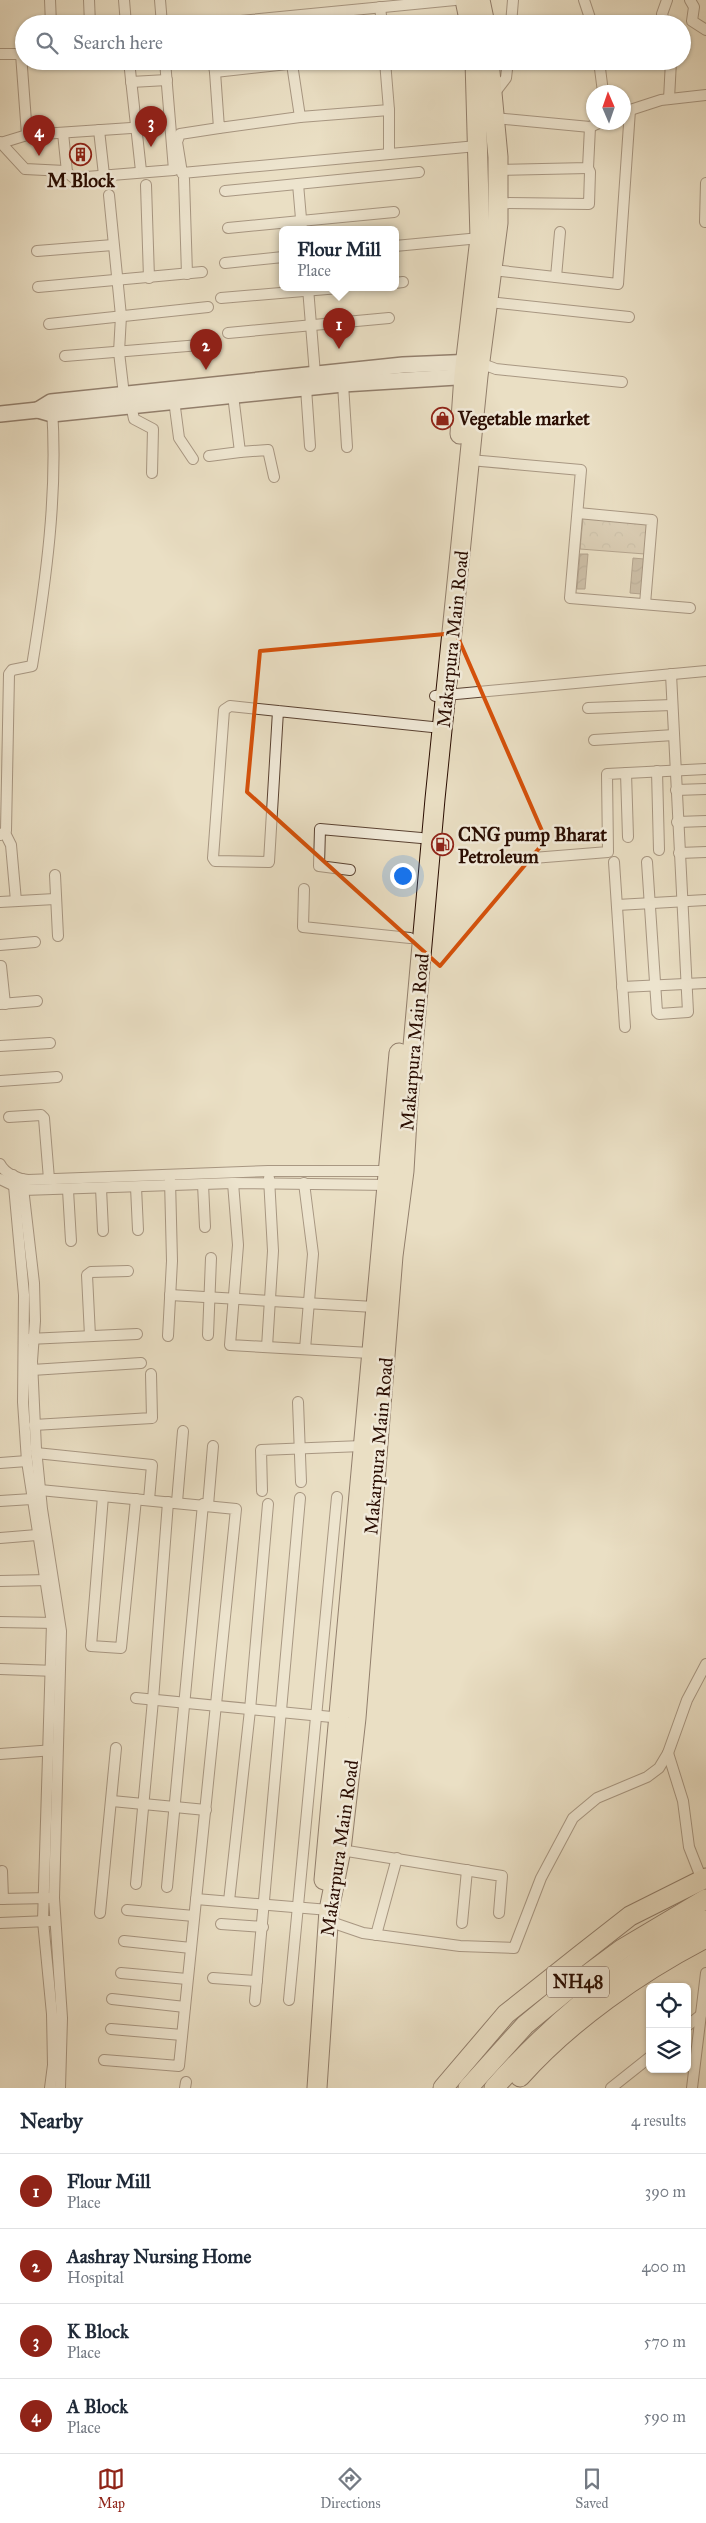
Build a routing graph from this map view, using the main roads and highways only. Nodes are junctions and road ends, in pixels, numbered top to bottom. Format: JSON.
{"nodes":[{"id":1,"x":465,"y":0,"type":"edge"},
{"id":2,"x":480,"y":0,"type":"edge"},
{"id":3,"x":468,"y":15,"type":"edge"},
{"id":4,"x":483,"y":15,"type":"edge"},
{"id":5,"x":475,"y":70,"type":"edge"},
{"id":6,"x":490,"y":70,"type":"edge"},
{"id":7,"x":477,"y":369,"type":"junction"},
{"id":8,"x":441,"y":696,"type":"junction"},
{"id":9,"x":395,"y":1178,"type":"junction"},
{"id":10,"x":348,"y":1718,"type":"junction"},
{"id":11,"x":704,"y":1879,"type":"edge"},
{"id":12,"x":706,"y":1899,"type":"edge"},
{"id":13,"x":326,"y":1914,"type":"junction"},
{"id":14,"x":706,"y":1920,"type":"edge"},
{"id":15,"x":706,"y":1938,"type":"edge"},
{"id":16,"x":317,"y":2022,"type":"junction"},
{"id":17,"x":308,"y":2088,"type":"edge"},
{"id":18,"x":318,"y":2088,"type":"edge"},
{"id":19,"x":442,"y":2088,"type":"edge"},
{"id":20,"x":468,"y":2088,"type":"edge"},
{"id":21,"x":494,"y":2088,"type":"edge"},
{"id":22,"x":510,"y":2088,"type":"edge"}],
"edges":[{"from":1,"to":3,"type":"highway"},
{"from":2,"to":4,"type":"highway"},
{"from":5,"to":7,"type":"highway","name":"Makarpura Main Road"},
{"from":6,"to":7,"type":"highway","name":"Makarpura Main Road"},
{"from":7,"to":8,"type":"highway","name":"Makarpura Main Road"},
{"from":7,"to":8,"type":"highway","name":"Makarpura Main Road"},
{"from":8,"to":9,"type":"highway","name":"Makarpura Main Road"},
{"from":8,"to":9,"type":"highway","name":"Makarpura Main Road"},
{"from":9,"to":10,"type":"highway","name":"Makarpura Main Road"},
{"from":9,"to":10,"type":"highway","name":"Makarpura Main Road"},
{"from":10,"to":13,"type":"highway","name":"Makarpura Main Road"},
{"from":10,"to":13,"type":"highway","name":"Makarpura Main Road"},
{"from":11,"to":19,"type":"highway"},
{"from":12,"to":20,"type":"highway","number":"NH48"},
{"from":13,"to":16,"type":"highway","name":"Makarpura Main Road"},
{"from":14,"to":21,"type":"highway","number":"NH48"},
{"from":15,"to":22,"type":"highway"},
{"from":16,"to":17,"type":"highway"},
{"from":16,"to":18,"type":"highway"}]}
